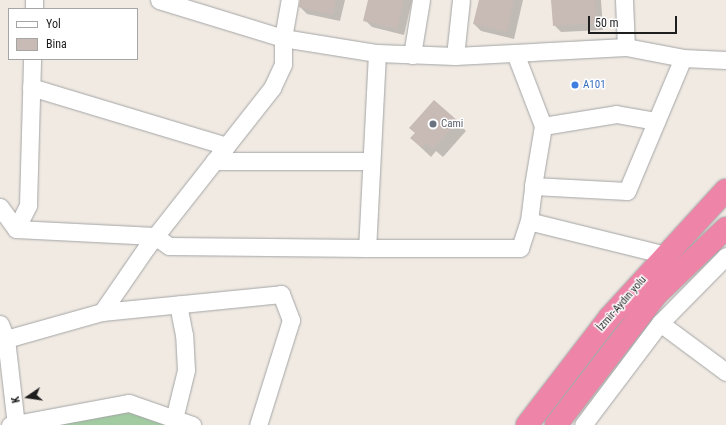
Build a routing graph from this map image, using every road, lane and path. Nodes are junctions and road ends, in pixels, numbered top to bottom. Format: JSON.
{"nodes":[{"id":1,"x":159,"y":0,"type":"edge"},
{"id":2,"x":290,"y":0,"type":"edge"},
{"id":3,"x":421,"y":0,"type":"edge"},
{"id":4,"x":461,"y":0,"type":"edge"},
{"id":5,"x":624,"y":0,"type":"edge"},
{"id":6,"x":283,"y":38,"type":"junction"},
{"id":7,"x":626,"y":47,"type":"junction"},
{"id":8,"x":377,"y":53,"type":"junction"},
{"id":9,"x":515,"y":53,"type":"junction"},
{"id":10,"x":412,"y":55,"type":"junction"},
{"id":11,"x":455,"y":56,"type":"junction"},
{"id":12,"x":683,"y":58,"type":"junction"},
{"id":13,"x":32,"y":60,"type":"edge"},
{"id":14,"x":726,"y":60,"type":"edge"},
{"id":15,"x":31,"y":87,"type":"junction"},
{"id":16,"x":656,"y":121,"type":"junction"},
{"id":17,"x":544,"y":126,"type":"junction"},
{"id":18,"x":226,"y":146,"type":"junction"},
{"id":19,"x":214,"y":161,"type":"junction"},
{"id":20,"x":371,"y":161,"type":"junction"},
{"id":21,"x":533,"y":186,"type":"junction"},
{"id":22,"x":726,"y":190,"type":"edge"},
{"id":23,"x":0,"y":207,"type":"edge"},
{"id":24,"x":529,"y":221,"type":"junction"},
{"id":25,"x":726,"y":228,"type":"edge"},
{"id":26,"x":16,"y":229,"type":"junction"},
{"id":27,"x":155,"y":236,"type":"junction"},
{"id":28,"x":367,"y":248,"type":"junction"},
{"id":29,"x":666,"y":255,"type":"junction"},
{"id":30,"x":726,"y":256,"type":"edge"},
{"id":31,"x":178,"y":304,"type":"junction"},
{"id":32,"x":102,"y":312,"type":"junction"},
{"id":33,"x":660,"y":323,"type":"junction"},
{"id":34,"x":3,"y":332,"type":"edge"},
{"id":35,"x":726,"y":372,"type":"edge"},
{"id":36,"x":174,"y":419,"type":"junction"},
{"id":37,"x":15,"y":424,"type":"edge"},
{"id":38,"x":192,"y":425,"type":"edge"},
{"id":39,"x":258,"y":425,"type":"edge"},
{"id":40,"x":527,"y":425,"type":"edge"},
{"id":41,"x":556,"y":425,"type":"edge"},
{"id":42,"x":583,"y":425,"type":"edge"}],
"edges":[{"from":1,"to":6,"type":"street"},
{"from":2,"to":6,"type":"street"},
{"from":3,"to":10,"type":"street"},
{"from":4,"to":11,"type":"street"},
{"from":5,"to":7,"type":"street"},
{"from":6,"to":8,"type":"street"},
{"from":6,"to":18,"type":"street"},
{"from":7,"to":9,"type":"street"},
{"from":7,"to":12,"type":"street"},
{"from":8,"to":10,"type":"street"},
{"from":8,"to":20,"type":"street"},
{"from":9,"to":11,"type":"street"},
{"from":9,"to":17,"type":"street"},
{"from":10,"to":11,"type":"street"},
{"from":12,"to":14,"type":"street"},
{"from":12,"to":16,"type":"street"},
{"from":13,"to":15,"type":"street"},
{"from":15,"to":18,"type":"street"},
{"from":15,"to":26,"type":"street"},
{"from":16,"to":17,"type":"street"},
{"from":16,"to":21,"type":"street"},
{"from":17,"to":21,"type":"street"},
{"from":18,"to":19,"type":"street"},
{"from":19,"to":20,"type":"street"},
{"from":19,"to":27,"type":"street"},
{"from":20,"to":28,"type":"street"},
{"from":21,"to":24,"type":"street"},
{"from":22,"to":29,"type":"highway","name":"İzmir-Aydın yolu"},
{"from":23,"to":26,"type":"street"},
{"from":24,"to":28,"type":"street"},
{"from":24,"to":29,"type":"street"},
{"from":25,"to":41,"type":"highway","name":"İzmir-Aydın yolu"},
{"from":26,"to":27,"type":"street"},
{"from":27,"to":28,"type":"street"},
{"from":27,"to":32,"type":"street"},
{"from":29,"to":40,"type":"highway","name":"İzmir-Aydın yolu"},
{"from":30,"to":33,"type":"street"},
{"from":31,"to":32,"type":"street"},
{"from":31,"to":36,"type":"street"},
{"from":31,"to":39,"type":"street"},
{"from":32,"to":34,"type":"street"},
{"from":33,"to":35,"type":"street"},
{"from":33,"to":42,"type":"street"},
{"from":34,"to":37,"type":"street"},
{"from":36,"to":37,"type":"street"},
{"from":36,"to":38,"type":"street"}]}
